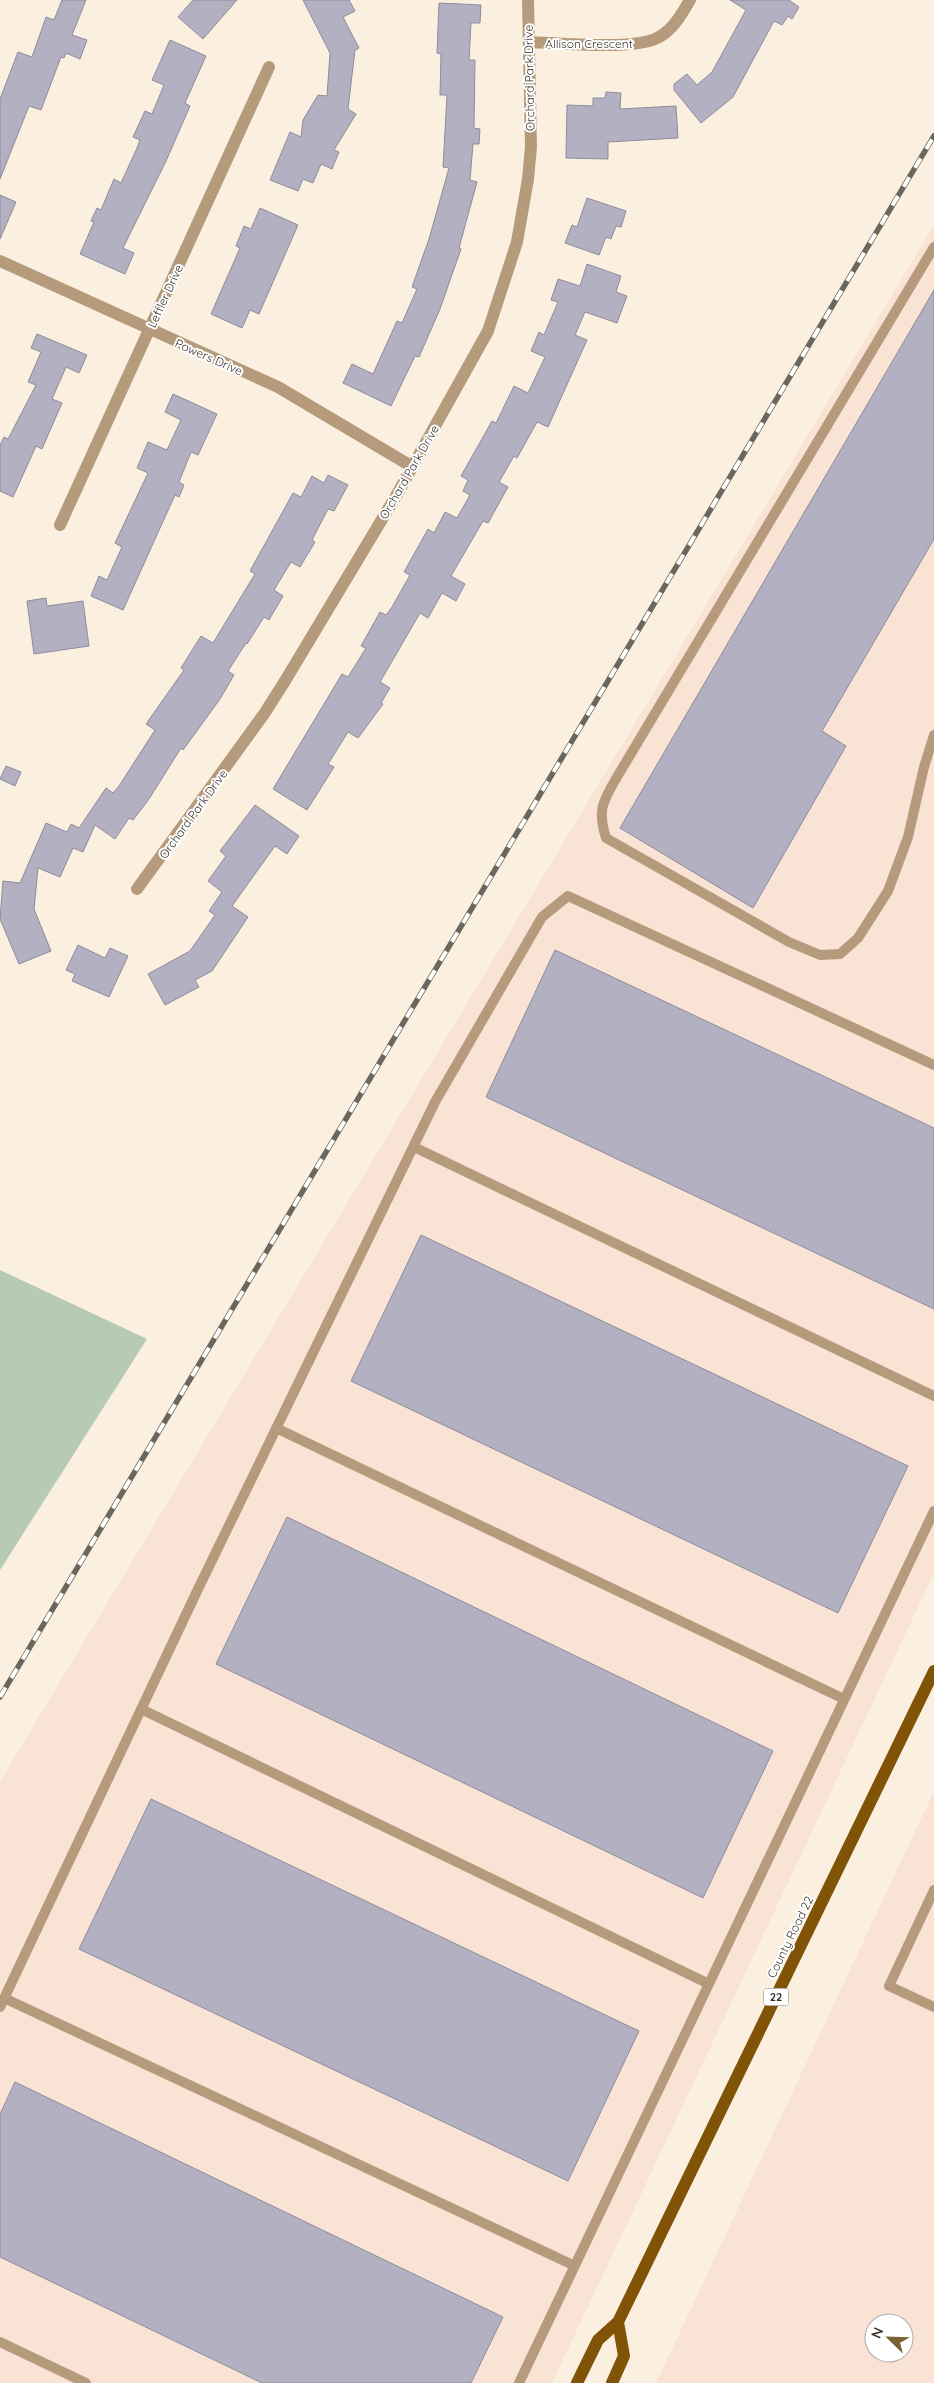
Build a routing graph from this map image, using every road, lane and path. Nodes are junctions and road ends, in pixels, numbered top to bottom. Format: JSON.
{"nodes":[{"id":1,"x":528,"y":0,"type":"edge"},
{"id":2,"x":690,"y":0,"type":"edge"},
{"id":3,"x":529,"y":42,"type":"junction"},
{"id":4,"x":269,"y":67,"type":"dead end"},
{"id":5,"x":934,"y":247,"type":"edge"},
{"id":6,"x":0,"y":261,"type":"edge"},
{"id":7,"x":149,"y":330,"type":"junction"},
{"id":8,"x":412,"y":466,"type":"junction"},
{"id":9,"x":60,"y":525,"type":"dead end"},
{"id":10,"x":934,"y":735,"type":"edge"},
{"id":11,"x":137,"y":889,"type":"dead end"},
{"id":12,"x":934,"y":1065,"type":"edge"},
{"id":13,"x":414,"y":1147,"type":"junction"},
{"id":14,"x":934,"y":1396,"type":"edge"},
{"id":15,"x":276,"y":1428,"type":"junction"},
{"id":16,"x":934,"y":1511,"type":"edge"},
{"id":17,"x":934,"y":1671,"type":"edge"},
{"id":18,"x":844,"y":1699,"type":"junction"},
{"id":19,"x":141,"y":1710,"type":"junction"},
{"id":20,"x":934,"y":1890,"type":"edge"},
{"id":21,"x":709,"y":1984,"type":"junction"},
{"id":22,"x":2,"y":2002,"type":"edge"},
{"id":23,"x":934,"y":2007,"type":"edge"},
{"id":24,"x":575,"y":2266,"type":"junction"},
{"id":25,"x":618,"y":2322,"type":"junction"},
{"id":26,"x":0,"y":2342,"type":"edge"},
{"id":27,"x":86,"y":2383,"type":"edge"},
{"id":28,"x":519,"y":2383,"type":"edge"},
{"id":29,"x":577,"y":2383,"type":"edge"},
{"id":30,"x":612,"y":2383,"type":"edge"}],
"edges":[{"from":1,"to":3,"type":"street","name":"Orchard Park Drive"},
{"from":2,"to":3,"type":"street","name":"Allison Crescent"},
{"from":3,"to":8,"type":"street","name":"Orchard Park Drive"},
{"from":4,"to":7,"type":"street","name":"Leffler Drive"},
{"from":5,"to":10,"type":"lane"},
{"from":6,"to":7,"type":"street","name":"Powers Drive"},
{"from":7,"to":8,"type":"street","name":"Powers Drive"},
{"from":7,"to":9,"type":"street","name":"Leffler Drive"},
{"from":8,"to":11,"type":"street","name":"Orchard Park Drive"},
{"from":12,"to":13,"type":"lane"},
{"from":13,"to":14,"type":"lane"},
{"from":13,"to":15,"type":"lane"},
{"from":15,"to":18,"type":"lane"},
{"from":15,"to":19,"type":"lane"},
{"from":16,"to":18,"type":"lane"},
{"from":17,"to":25,"type":"main road","name":"County Road 22","number":"22"},
{"from":18,"to":21,"type":"lane"},
{"from":19,"to":21,"type":"lane"},
{"from":19,"to":22,"type":"lane"},
{"from":20,"to":23,"type":"lane"},
{"from":21,"to":24,"type":"lane"},
{"from":22,"to":24,"type":"lane"},
{"from":24,"to":28,"type":"lane"},
{"from":25,"to":29,"type":"main road","name":"County Road 22","number":"22"},
{"from":25,"to":30,"type":"main road"},
{"from":26,"to":27,"type":"lane"}]}
